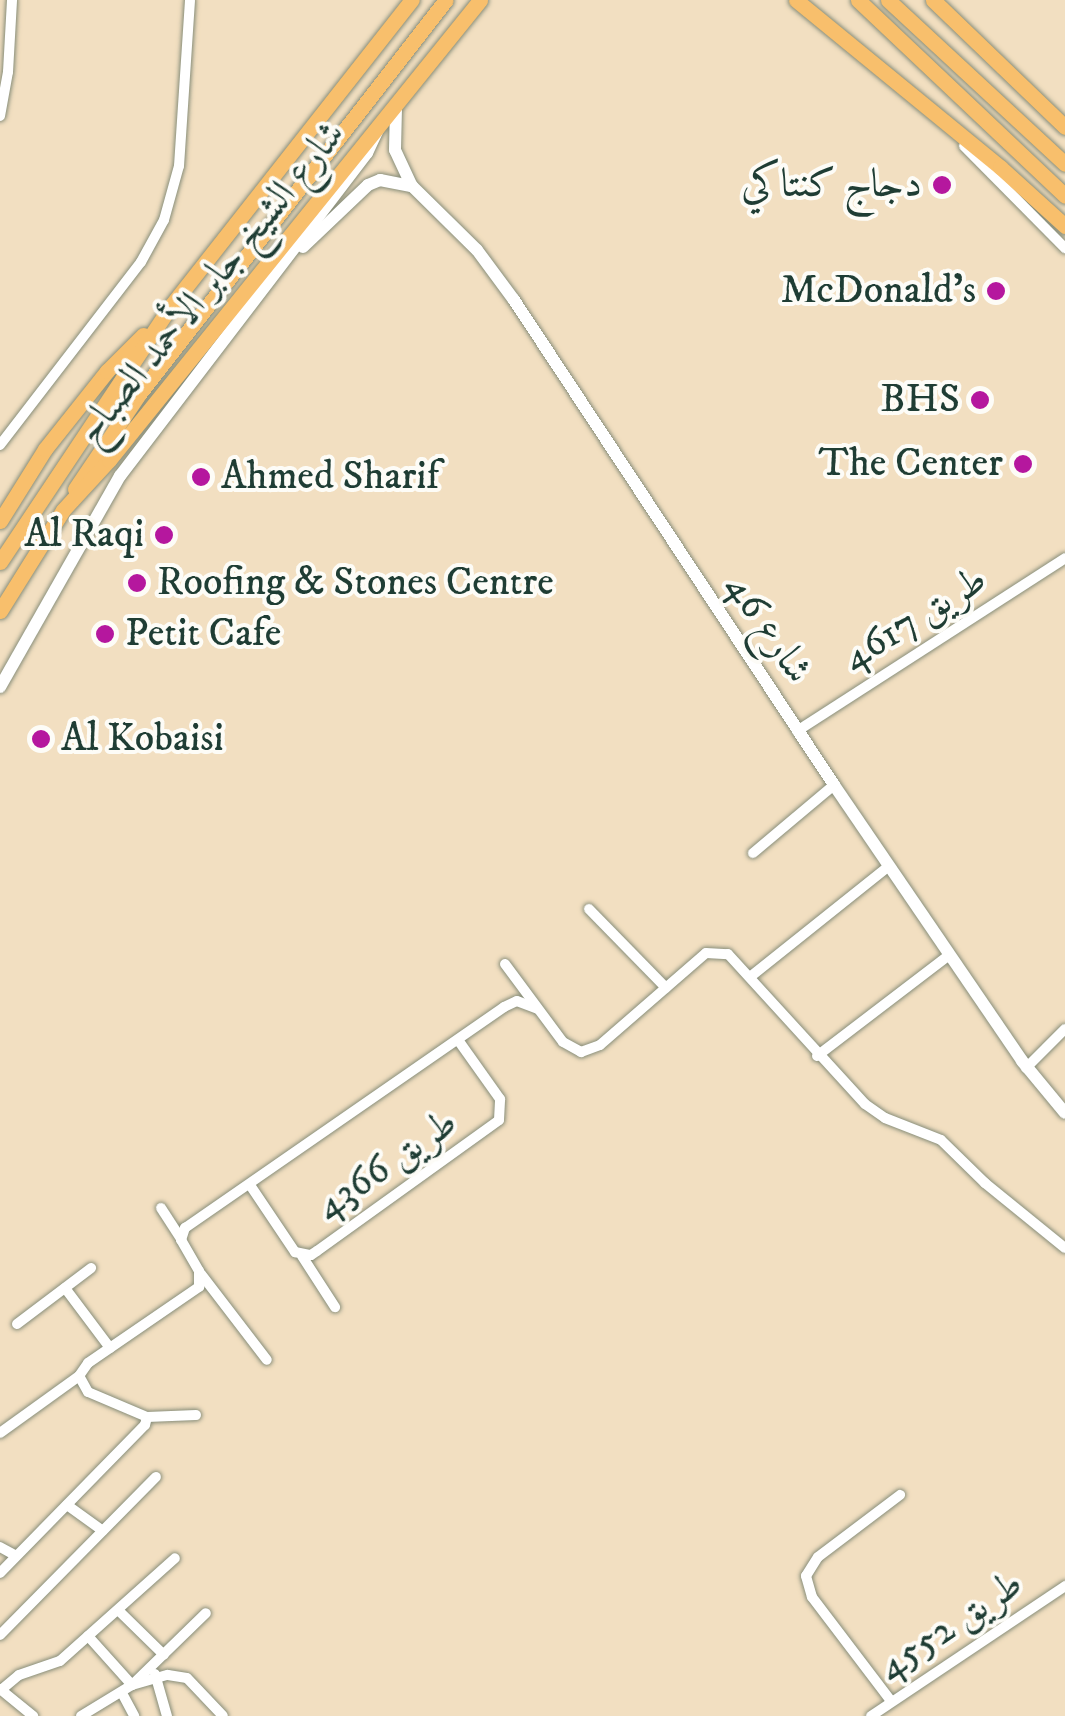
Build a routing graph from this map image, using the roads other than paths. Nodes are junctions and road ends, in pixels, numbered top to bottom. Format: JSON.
{"nodes":[{"id":1,"x":12,"y":0,"type":"edge"},
{"id":2,"x":190,"y":0,"type":"edge"},
{"id":3,"x":412,"y":0,"type":"edge"},
{"id":4,"x":446,"y":0,"type":"edge"},
{"id":5,"x":480,"y":0,"type":"edge"},
{"id":6,"x":796,"y":0,"type":"edge"},
{"id":7,"x":858,"y":0,"type":"edge"},
{"id":8,"x":888,"y":0,"type":"edge"},
{"id":9,"x":934,"y":0,"type":"edge"},
{"id":10,"x":396,"y":108,"type":"junction"},
{"id":11,"x":0,"y":116,"type":"edge"},
{"id":12,"x":942,"y":118,"type":"junction"},
{"id":13,"x":1065,"y":127,"type":"edge"},
{"id":14,"x":378,"y":129,"type":"junction"},
{"id":15,"x":1065,"y":164,"type":"edge"},
{"id":16,"x":412,"y":186,"type":"junction"},
{"id":17,"x":1065,"y":196,"type":"edge"},
{"id":18,"x":1065,"y":226,"type":"edge"},
{"id":19,"x":1065,"y":248,"type":"edge"},
{"id":20,"x":281,"y":264,"type":"junction"},
{"id":21,"x":170,"y":307,"type":"junction"},
{"id":22,"x":0,"y":445,"type":"edge"},
{"id":23,"x":64,"y":510,"type":"junction"},
{"id":24,"x":0,"y":521,"type":"edge"},
{"id":25,"x":1065,"y":558,"type":"edge"},
{"id":26,"x":0,"y":562,"type":"edge"},
{"id":27,"x":0,"y":611,"type":"edge"},
{"id":28,"x":0,"y":687,"type":"edge"},
{"id":29,"x":797,"y":731,"type":"junction"},
{"id":30,"x":834,"y":786,"type":"junction"},
{"id":31,"x":753,"y":853,"type":"dead end"},
{"id":32,"x":889,"y":866,"type":"junction"},
{"id":33,"x":589,"y":908,"type":"dead end"},
{"id":34,"x":949,"y":954,"type":"junction"},
{"id":35,"x":505,"y":964,"type":"dead end"},
{"id":36,"x":750,"y":976,"type":"junction"},
{"id":37,"x":666,"y":988,"type":"junction"},
{"id":38,"x":538,"y":1010,"type":"junction"},
{"id":39,"x":1065,"y":1029,"type":"edge"},
{"id":40,"x":458,"y":1040,"type":"junction"},
{"id":41,"x":817,"y":1056,"type":"junction"},
{"id":42,"x":1026,"y":1068,"type":"junction"},
{"id":43,"x":1065,"y":1113,"type":"edge"},
{"id":44,"x":250,"y":1185,"type":"junction"},
{"id":45,"x":161,"y":1208,"type":"dead end"},
{"id":46,"x":181,"y":1240,"type":"junction"},
{"id":47,"x":1065,"y":1248,"type":"edge"},
{"id":48,"x":302,"y":1256,"type":"junction"},
{"id":49,"x":91,"y":1268,"type":"dead end"},
{"id":50,"x":199,"y":1271,"type":"junction"},
{"id":51,"x":65,"y":1288,"type":"junction"},
{"id":52,"x":335,"y":1306,"type":"dead end"},
{"id":53,"x":16,"y":1324,"type":"dead end"},
{"id":54,"x":110,"y":1348,"type":"junction"},
{"id":55,"x":268,"y":1360,"type":"dead end"},
{"id":56,"x":79,"y":1376,"type":"junction"},
{"id":57,"x":196,"y":1415,"type":"dead end"},
{"id":58,"x":146,"y":1417,"type":"junction"},
{"id":59,"x":0,"y":1433,"type":"edge"},
{"id":60,"x":156,"y":1477,"type":"dead end"},
{"id":61,"x":900,"y":1494,"type":"dead end"},
{"id":62,"x":67,"y":1504,"type":"junction"},
{"id":63,"x":104,"y":1530,"type":"junction"},
{"id":64,"x":0,"y":1547,"type":"edge"},
{"id":65,"x":16,"y":1556,"type":"junction"},
{"id":66,"x":176,"y":1558,"type":"dead end"},
{"id":67,"x":0,"y":1573,"type":"edge"},
{"id":68,"x":1065,"y":1586,"type":"edge"},
{"id":69,"x":118,"y":1610,"type":"junction"},
{"id":70,"x":206,"y":1612,"type":"dead end"},
{"id":71,"x":0,"y":1635,"type":"edge"},
{"id":72,"x":88,"y":1636,"type":"junction"},
{"id":73,"x":164,"y":1656,"type":"junction"},
{"id":74,"x":154,"y":1671,"type":"junction"},
{"id":75,"x":1,"y":1689,"type":"edge"},
{"id":76,"x":127,"y":1689,"type":"junction"},
{"id":77,"x":891,"y":1702,"type":"junction"},
{"id":78,"x":33,"y":1716,"type":"edge"},
{"id":79,"x":81,"y":1716,"type":"edge"},
{"id":80,"x":134,"y":1716,"type":"edge"},
{"id":81,"x":167,"y":1716,"type":"edge"},
{"id":82,"x":223,"y":1716,"type":"edge"},
{"id":83,"x":871,"y":1716,"type":"edge"}],
"edges":[{"from":1,"to":11,"type":"street"},
{"from":2,"to":22,"type":"street"},
{"from":3,"to":21,"type":"main road","name":"شارع الشيخ جابر الأحمد الصباح"},
{"from":4,"to":23,"type":"main road"},
{"from":5,"to":10,"type":"main road","name":"شارع الشيخ جابر الأحمد الصباح"},
{"from":6,"to":12,"type":"main road"},
{"from":7,"to":17,"type":"main road"},
{"from":8,"to":15,"type":"main road"},
{"from":9,"to":13,"type":"main road"},
{"from":10,"to":14,"type":"main road","name":"شارع الشيخ جابر الأحمد الصباح"},
{"from":10,"to":16,"type":"street","name":"شارع 46"},
{"from":12,"to":18,"type":"main road"},
{"from":12,"to":19,"type":"street"},
{"from":14,"to":20,"type":"street"},
{"from":14,"to":23,"type":"main road","name":"شارع الشيخ جابر الأحمد الصباح"},
{"from":16,"to":20,"type":"street"},
{"from":16,"to":29,"type":"street","name":"شارع 46"},
{"from":20,"to":28,"type":"street"},
{"from":21,"to":24,"type":"main road"},
{"from":21,"to":26,"type":"main road","name":"شارع الشيخ جابر الأحمد الصباح"},
{"from":23,"to":27,"type":"main road","name":"شارع الشيخ جابر الأحمد الصباح"},
{"from":25,"to":29,"type":"street","name":"طريق 4617"},
{"from":29,"to":30,"type":"street","name":"شارع 46"},
{"from":30,"to":31,"type":"street"},
{"from":30,"to":32,"type":"street","name":"شارع 46"},
{"from":32,"to":34,"type":"street","name":"شارع 46"},
{"from":32,"to":36,"type":"street"},
{"from":33,"to":37,"type":"street"},
{"from":34,"to":41,"type":"street"},
{"from":34,"to":42,"type":"street","name":"شارع 46"},
{"from":35,"to":38,"type":"street"},
{"from":36,"to":37,"type":"street"},
{"from":36,"to":41,"type":"street"},
{"from":37,"to":38,"type":"street"},
{"from":38,"to":40,"type":"street","name":"طريق 4366"},
{"from":39,"to":42,"type":"street"},
{"from":40,"to":44,"type":"street","name":"طريق 4366"},
{"from":40,"to":48,"type":"street","name":"طريق 4366"},
{"from":41,"to":47,"type":"street"},
{"from":42,"to":43,"type":"street","name":"شارع 46"},
{"from":44,"to":46,"type":"street","name":"طريق 4366"},
{"from":44,"to":48,"type":"street","name":"طريق 4366"},
{"from":45,"to":46,"type":"street"},
{"from":46,"to":50,"type":"street"},
{"from":48,"to":52,"type":"street"},
{"from":49,"to":51,"type":"street"},
{"from":50,"to":54,"type":"street"},
{"from":50,"to":55,"type":"street"},
{"from":51,"to":53,"type":"street"},
{"from":51,"to":54,"type":"street"},
{"from":54,"to":56,"type":"street"},
{"from":56,"to":58,"type":"street"},
{"from":56,"to":59,"type":"street"},
{"from":57,"to":58,"type":"street"},
{"from":58,"to":62,"type":"street"},
{"from":60,"to":63,"type":"street"},
{"from":61,"to":77,"type":"street"},
{"from":62,"to":63,"type":"street"},
{"from":62,"to":65,"type":"street"},
{"from":63,"to":71,"type":"street"},
{"from":64,"to":65,"type":"street"},
{"from":65,"to":67,"type":"street"},
{"from":66,"to":69,"type":"street"},
{"from":68,"to":77,"type":"street","name":"طريق 4552"},
{"from":69,"to":72,"type":"street"},
{"from":69,"to":73,"type":"street"},
{"from":70,"to":73,"type":"street"},
{"from":72,"to":75,"type":"street"},
{"from":72,"to":76,"type":"street"},
{"from":73,"to":74,"type":"street"},
{"from":74,"to":76,"type":"street"},
{"from":74,"to":81,"type":"street"},
{"from":74,"to":82,"type":"street"},
{"from":75,"to":78,"type":"street"},
{"from":76,"to":79,"type":"street"},
{"from":76,"to":80,"type":"street"},
{"from":77,"to":83,"type":"street","name":"طريق 4552"}]}
